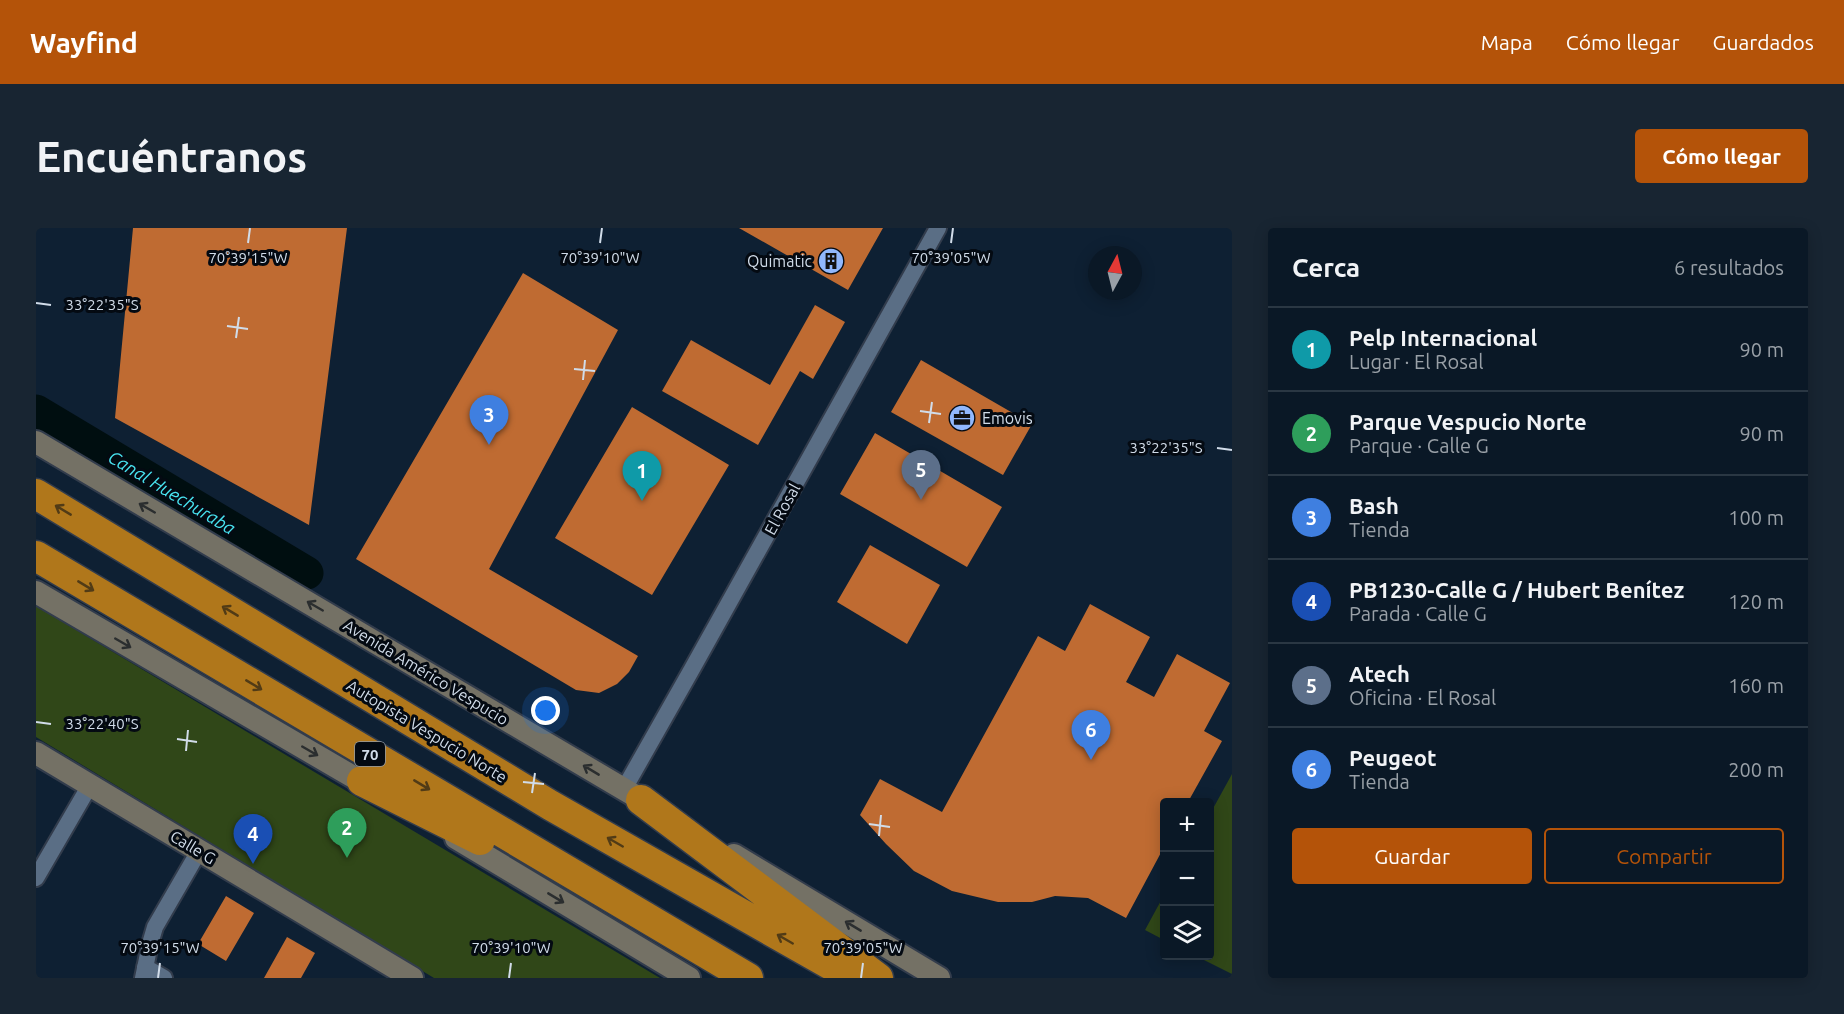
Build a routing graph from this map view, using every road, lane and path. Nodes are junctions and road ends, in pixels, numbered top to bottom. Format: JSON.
{"nodes":[{"id":1,"x":938,"y":228,"type":"edge"},
{"id":2,"x":36,"y":442,"type":"edge"},
{"id":3,"x":36,"y":494,"type":"edge"},
{"id":4,"x":36,"y":556,"type":"edge"},
{"id":5,"x":36,"y":592,"type":"edge"},
{"id":6,"x":36,"y":753,"type":"edge"},
{"id":7,"x":362,"y":781,"type":"junction"},
{"id":8,"x":90,"y":785,"type":"junction"},
{"id":9,"x":633,"y":794,"type":"junction"},
{"id":10,"x":200,"y":851,"type":"junction"},
{"id":11,"x":36,"y":878,"type":"edge"},
{"id":12,"x":704,"y":952,"type":"junction"},
{"id":13,"x":144,"y":972,"type":"edge"},
{"id":14,"x":164,"y":978,"type":"edge"},
{"id":15,"x":412,"y":978,"type":"edge"},
{"id":16,"x":689,"y":978,"type":"edge"},
{"id":17,"x":748,"y":978,"type":"edge"},
{"id":18,"x":854,"y":978,"type":"edge"},
{"id":19,"x":878,"y":978,"type":"edge"},
{"id":20,"x":939,"y":978,"type":"edge"}],
"edges":[{"from":1,"to":9,"type":"street","name":"El Rosal"},
{"from":9,"to":2,"type":"main road","name":"Avenida Américo Vespucio","one_way":true},
{"from":18,"to":3,"type":"highway","name":"Autopista Vespucio Norte","one_way":true},
{"from":4,"to":12,"type":"highway","number":"70","one_way":true},
{"from":5,"to":7,"type":"main road","one_way":true},
{"from":6,"to":8,"type":"main road","name":"Calle G"},
{"from":7,"to":12,"type":"highway"},
{"from":7,"to":16,"type":"main road","one_way":true},
{"from":8,"to":10,"type":"main road","name":"Calle G"},
{"from":8,"to":11,"type":"street"},
{"from":9,"to":19,"type":"highway"},
{"from":20,"to":9,"type":"main road","name":"Avenida Américo Vespucio","one_way":true},
{"from":10,"to":13,"type":"street"},
{"from":10,"to":15,"type":"main road","name":"Calle G"},
{"from":12,"to":17,"type":"highway","number":"70"},
{"from":13,"to":14,"type":"street"}]}
